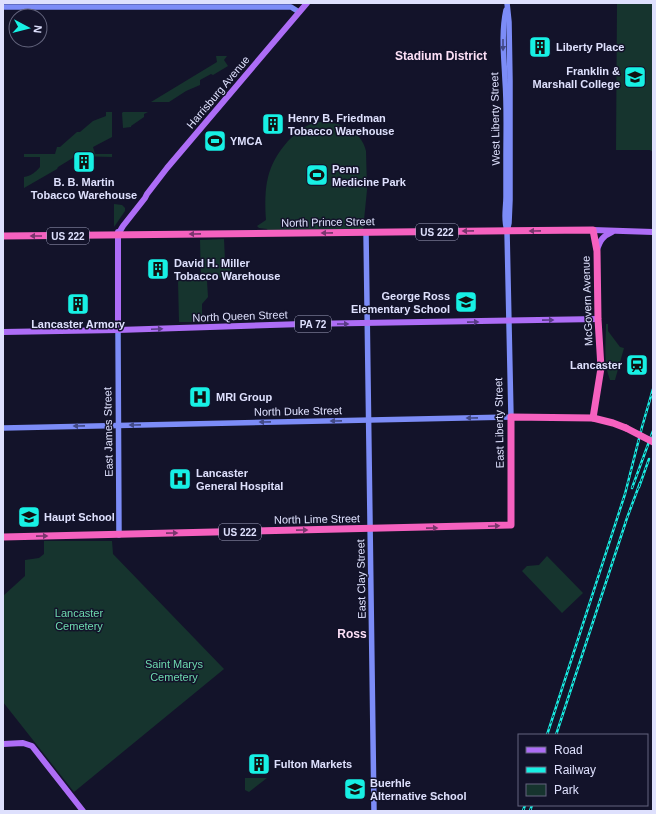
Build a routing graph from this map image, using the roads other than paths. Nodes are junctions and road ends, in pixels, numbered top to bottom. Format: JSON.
{"nodes":[{"id":1,"x":306,"y":3,"type":"edge"},
{"id":2,"x":506,"y":5,"type":"edge"},
{"id":3,"x":3,"y":7,"type":"edge"},
{"id":4,"x":299,"y":12,"type":"junction"},
{"id":5,"x":593,"y":230,"type":"junction"},
{"id":6,"x":507,"y":231,"type":"junction"},
{"id":7,"x":366,"y":232,"type":"junction"},
{"id":8,"x":612,"y":232,"type":"junction"},
{"id":9,"x":653,"y":232,"type":"edge"},
{"id":10,"x":3,"y":236,"type":"edge"},
{"id":11,"x":117,"y":236,"type":"junction"},
{"id":12,"x":597,"y":251,"type":"junction"},
{"id":13,"x":598,"y":319,"type":"junction"},
{"id":14,"x":509,"y":321,"type":"junction"},
{"id":15,"x":368,"y":324,"type":"junction"},
{"id":16,"x":118,"y":330,"type":"junction"},
{"id":17,"x":3,"y":332,"type":"edge"},
{"id":18,"x":511,"y":417,"type":"junction"},
{"id":19,"x":593,"y":418,"type":"junction"},
{"id":20,"x":369,"y":420,"type":"junction"},
{"id":21,"x":118,"y":425,"type":"junction"},
{"id":22,"x":3,"y":428,"type":"edge"},
{"id":23,"x":653,"y":442,"type":"edge"},
{"id":24,"x":511,"y":525,"type":"joint"},
{"id":25,"x":370,"y":529,"type":"junction"},
{"id":26,"x":119,"y":534,"type":"junction"},
{"id":27,"x":3,"y":537,"type":"edge"},
{"id":28,"x":3,"y":744,"type":"edge"},
{"id":29,"x":83,"y":811,"type":"edge"},
{"id":30,"x":374,"y":811,"type":"edge"}],
"edges":[{"from":1,"to":4,"type":"main road","name":"Harrisburg Avenue"},
{"from":2,"to":6,"type":"main road","name":"West Liberty Street"},
{"from":3,"to":4,"type":"main road"},
{"from":4,"to":11,"type":"main road","name":"Harrisburg Avenue"},
{"from":5,"to":6,"type":"highway","name":"North Prince Street","number":"US 222","one_way":true},
{"from":5,"to":8,"type":"main road","name":"North Prince Street"},
{"from":5,"to":12,"type":"highway","name":"McGovern Avenue"},
{"from":6,"to":7,"type":"highway","name":"North Prince Street","number":"US 222","one_way":true},
{"from":6,"to":14,"type":"main road","name":"West Liberty Street"},
{"from":7,"to":11,"type":"highway","name":"North Prince Street","number":"US 222","one_way":true},
{"from":7,"to":15,"type":"main road","name":"East Clay Street"},
{"from":8,"to":9,"type":"main road","name":"North Prince Street"},
{"from":8,"to":12,"type":"main road"},
{"from":11,"to":10,"type":"highway","name":"North Prince Street","number":"US 222","one_way":true},
{"from":11,"to":16,"type":"main road"},
{"from":12,"to":13,"type":"highway","name":"McGovern Avenue"},
{"from":14,"to":13,"type":"main road","name":"North Queen Street","number":"PA 72","one_way":true},
{"from":13,"to":19,"type":"highway","name":"McGovern Avenue"},
{"from":15,"to":14,"type":"main road","name":"North Queen Street","number":"PA 72","one_way":true},
{"from":14,"to":18,"type":"main road","name":"East Liberty Street"},
{"from":16,"to":15,"type":"main road","name":"North Queen Street","number":"PA 72","one_way":true},
{"from":15,"to":20,"type":"main road","name":"East Clay Street"},
{"from":16,"to":17,"type":"main road","name":"North Queen Street","number":"PA 72"},
{"from":16,"to":21,"type":"main road","name":"East James Street"},
{"from":18,"to":19,"type":"highway","name":"North Duke Street"},
{"from":18,"to":20,"type":"main road","name":"North Duke Street","one_way":true},
{"from":18,"to":24,"type":"highway","name":"East Liberty Street","number":"US 222"},
{"from":19,"to":23,"type":"highway","name":"North Duke Street","bridge":true},
{"from":20,"to":21,"type":"main road","name":"North Duke Street","one_way":true},
{"from":20,"to":25,"type":"main road","name":"East Clay Street"},
{"from":21,"to":22,"type":"main road","name":"North Duke Street","one_way":true},
{"from":21,"to":26,"type":"main road","name":"East James Street"},
{"from":25,"to":24,"type":"highway","name":"North Lime Street","number":"US 222","one_way":true},
{"from":26,"to":25,"type":"highway","name":"North Lime Street","number":"US 222","one_way":true},
{"from":25,"to":30,"type":"main road","name":"East Clay Street"},
{"from":27,"to":26,"type":"highway","name":"North Lime Street","number":"US 222","one_way":true},
{"from":28,"to":29,"type":"main road"}]}
